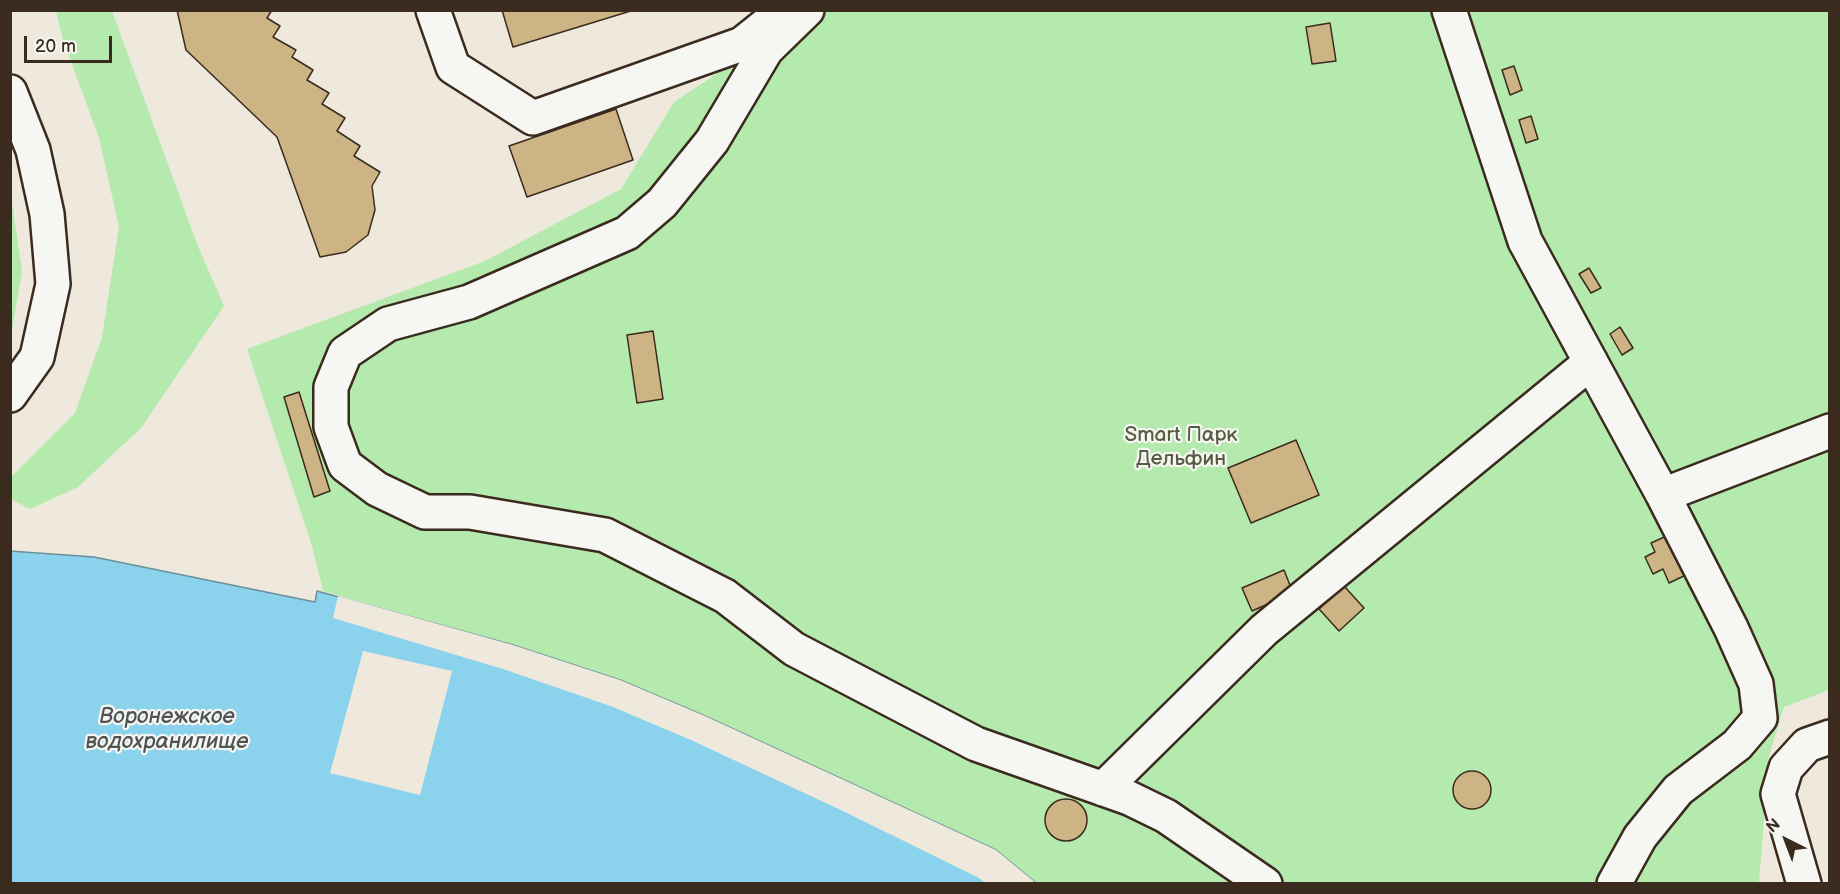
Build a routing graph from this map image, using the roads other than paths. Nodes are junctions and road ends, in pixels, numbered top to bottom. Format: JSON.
{"nodes":[{"id":1,"x":433,"y":10,"type":"edge"},
{"id":2,"x":785,"y":10,"type":"edge"},
{"id":3,"x":807,"y":10,"type":"edge"},
{"id":4,"x":1449,"y":10,"type":"edge"},
{"id":5,"x":10,"y":92,"type":"edge"},
{"id":6,"x":1591,"y":362,"type":"junction"},
{"id":7,"x":10,"y":395,"type":"edge"},
{"id":8,"x":1830,"y":431,"type":"edge"},
{"id":9,"x":1663,"y":495,"type":"junction"},
{"id":10,"x":1760,"y":718,"type":"junction"},
{"id":11,"x":1830,"y":737,"type":"edge"},
{"id":12,"x":1103,"y":789,"type":"junction"},
{"id":13,"x":1778,"y":794,"type":"junction"},
{"id":14,"x":1265,"y":884,"type":"edge"},
{"id":15,"x":1614,"y":884,"type":"edge"},
{"id":16,"x":1804,"y":884,"type":"edge"}],
"edges":[{"from":1,"to":2,"type":"street"},
{"from":3,"to":12,"type":"street"},
{"from":4,"to":6,"type":"street"},
{"from":5,"to":7,"type":"street"},
{"from":6,"to":9,"type":"street"},
{"from":6,"to":12,"type":"street"},
{"from":8,"to":9,"type":"street"},
{"from":9,"to":10,"type":"street"},
{"from":10,"to":13,"type":"street"},
{"from":10,"to":15,"type":"street"},
{"from":11,"to":13,"type":"street"},
{"from":12,"to":14,"type":"street"},
{"from":13,"to":16,"type":"street"}]}
